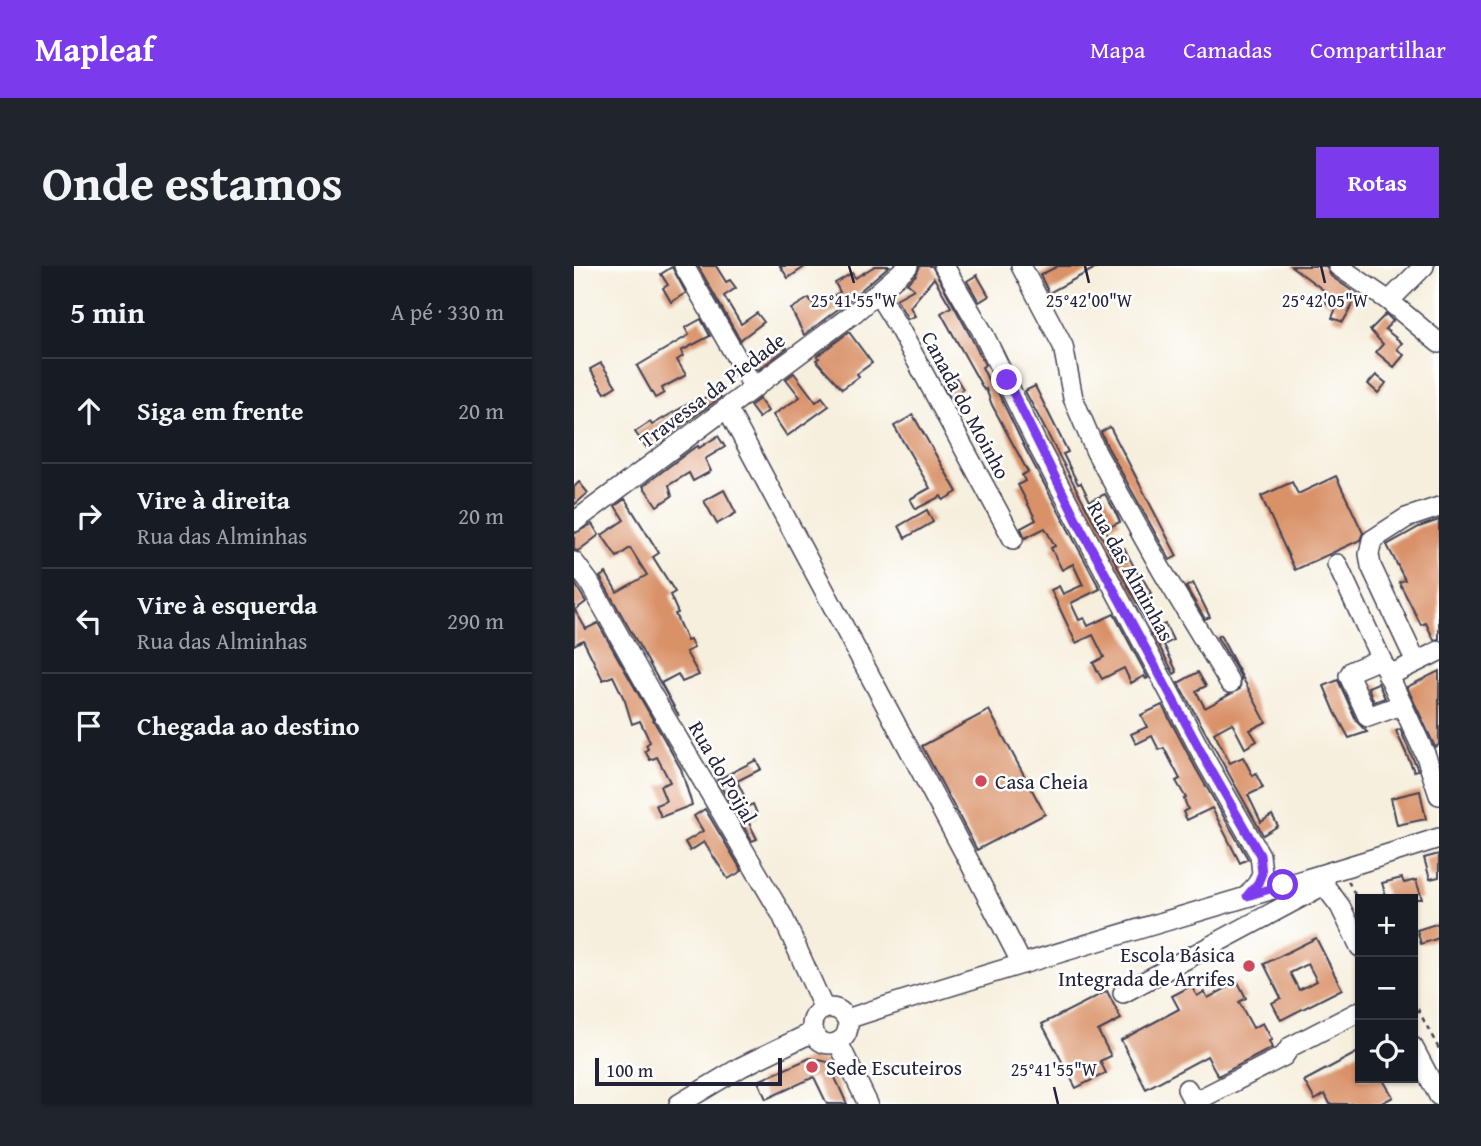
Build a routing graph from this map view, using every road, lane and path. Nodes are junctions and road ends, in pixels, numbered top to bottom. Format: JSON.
{"nodes":[{"id":1,"x":684,"y":266,"type":"edge"},
{"id":2,"x":908,"y":266,"type":"edge"},
{"id":3,"x":944,"y":266,"type":"edge"},
{"id":4,"x":1020,"y":266,"type":"edge"},
{"id":5,"x":1338,"y":266,"type":"edge"},
{"id":6,"x":1424,"y":266,"type":"edge"},
{"id":7,"x":878,"y":294,"type":"junction"},
{"id":8,"x":1389,"y":301,"type":"junction"},
{"id":9,"x":1439,"y":343,"type":"edge"},
{"id":10,"x":754,"y":388,"type":"junction"},
{"id":11,"x":727,"y":408,"type":"junction"},
{"id":12,"x":1439,"y":507,"type":"edge"},
{"id":13,"x":574,"y":522,"type":"edge"},
{"id":14,"x":1013,"y":539,"type":"dead end"},
{"id":15,"x":574,"y":562,"type":"edge"},
{"id":16,"x":1337,"y":564,"type":"dead end"},
{"id":17,"x":1439,"y":651,"type":"edge"},
{"id":18,"x":1416,"y":662,"type":"junction"},
{"id":19,"x":1384,"y":668,"type":"junction"},
{"id":20,"x":1230,"y":683,"type":"dead end"},
{"id":21,"x":1401,"y":705,"type":"junction"},
{"id":22,"x":1439,"y":795,"type":"edge"},
{"id":23,"x":1439,"y":838,"type":"edge"},
{"id":24,"x":1330,"y":876,"type":"junction"},
{"id":25,"x":1289,"y":893,"type":"junction"},
{"id":26,"x":1247,"y":896,"type":"junction"},
{"id":27,"x":1355,"y":899,"type":"edge"},
{"id":28,"x":1355,"y":937,"type":"edge"},
{"id":29,"x":1022,"y":964,"type":"junction"},
{"id":30,"x":1123,"y":993,"type":"dead end"},
{"id":31,"x":824,"y":1009,"type":"junction"},
{"id":32,"x":1418,"y":1009,"type":"edge"},
{"id":33,"x":1355,"y":1014,"type":"edge"},
{"id":34,"x":847,"y":1019,"type":"junction"},
{"id":35,"x":813,"y":1032,"type":"junction"},
{"id":36,"x":838,"y":1042,"type":"junction"},
{"id":37,"x":1439,"y":1049,"type":"edge"},
{"id":38,"x":1418,"y":1056,"type":"edge"},
{"id":39,"x":1187,"y":1088,"type":"dead end"},
{"id":40,"x":1439,"y":1096,"type":"edge"},
{"id":41,"x":679,"y":1104,"type":"edge"},
{"id":42,"x":868,"y":1104,"type":"edge"}],
"edges":[{"from":1,"to":10,"type":"street"},
{"from":2,"to":7,"type":"street","name":"Travessa da Piedade"},
{"from":3,"to":26,"type":"street","name":"Rua das Alminhas"},
{"from":4,"to":20,"type":"street"},
{"from":5,"to":8,"type":"street"},
{"from":6,"to":8,"type":"street"},
{"from":7,"to":10,"type":"street","name":"Travessa da Piedade"},
{"from":7,"to":14,"type":"street","name":"Canada do Moinho"},
{"from":8,"to":9,"type":"street"},
{"from":10,"to":11,"type":"street","name":"Travessa da Piedade"},
{"from":11,"to":13,"type":"street","name":"Travessa da Piedade"},
{"from":11,"to":29,"type":"street"},
{"from":12,"to":18,"type":"street"},
{"from":15,"to":31,"type":"street","name":"Rua do Poijal"},
{"from":16,"to":19,"type":"street"},
{"from":17,"to":18,"type":"street"},
{"from":18,"to":19,"type":"street"},
{"from":19,"to":21,"type":"street"},
{"from":19,"to":21,"type":"street"},
{"from":21,"to":22,"type":"street"},
{"from":23,"to":24,"type":"street"},
{"from":24,"to":25,"type":"street"},
{"from":24,"to":27,"type":"path"},
{"from":24,"to":28,"type":"street"},
{"from":25,"to":26,"type":"street"},
{"from":25,"to":30,"type":"street"},
{"from":26,"to":29,"type":"street"},
{"from":29,"to":34,"type":"street"},
{"from":31,"to":34,"type":"street"},
{"from":31,"to":35,"type":"street"},
{"from":32,"to":37,"type":"path"},
{"from":33,"to":39,"type":"street"},
{"from":34,"to":36,"type":"street"},
{"from":35,"to":36,"type":"street"},
{"from":35,"to":41,"type":"street"},
{"from":36,"to":42,"type":"street"},
{"from":38,"to":40,"type":"street"}]}
